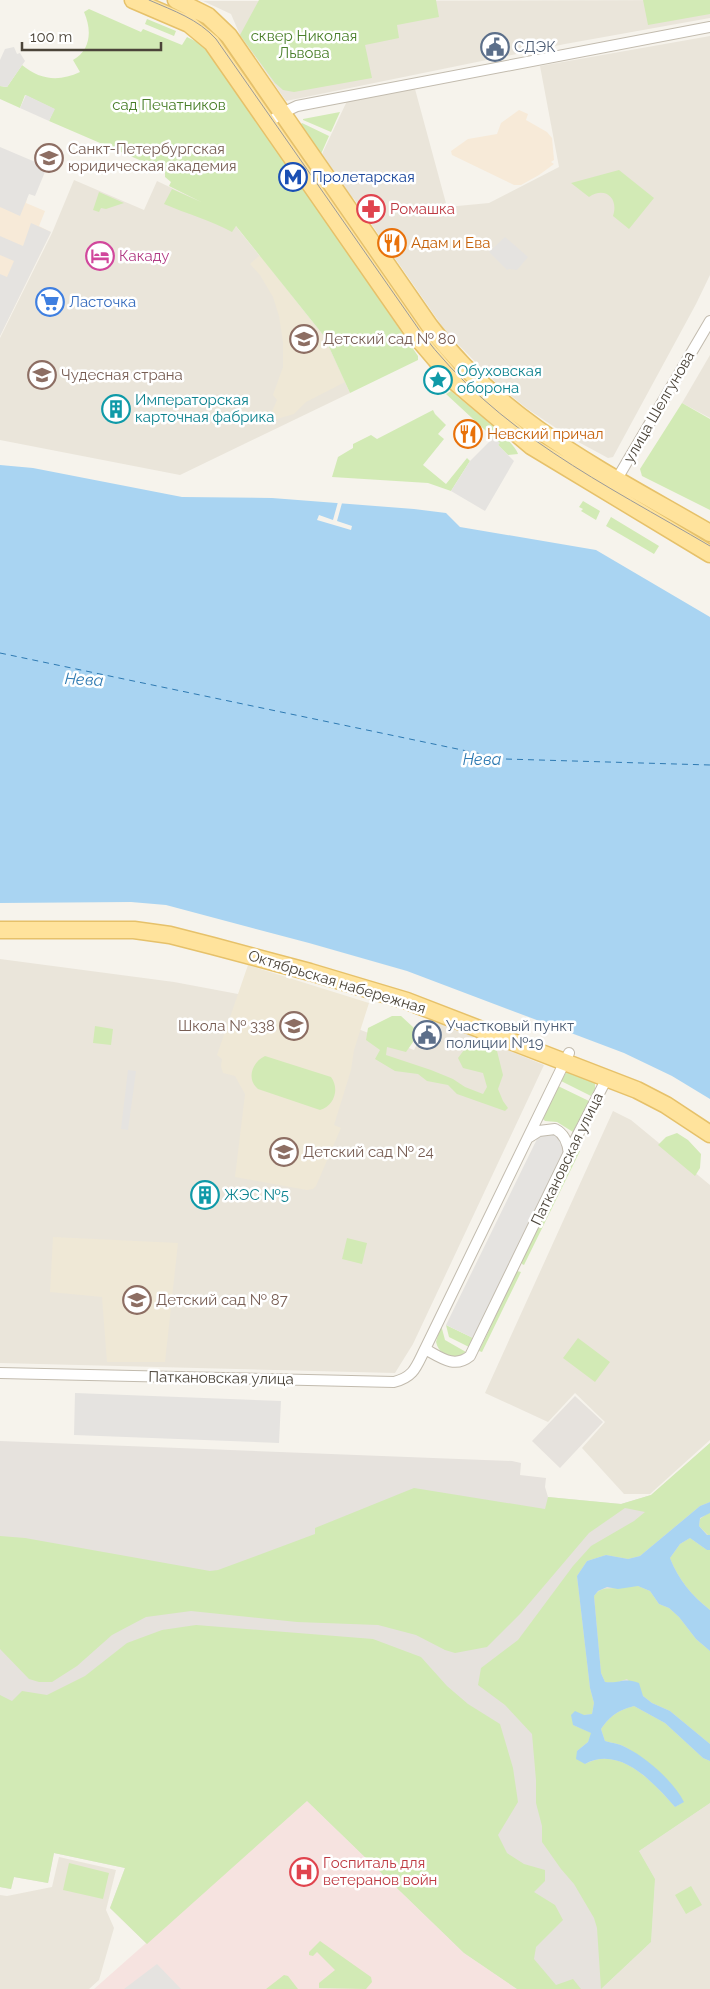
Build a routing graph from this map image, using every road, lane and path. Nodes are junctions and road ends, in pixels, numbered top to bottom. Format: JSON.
{"nodes":[{"id":1,"x":133,"y":0,"type":"edge"},
{"id":2,"x":176,"y":0,"type":"edge"},
{"id":3,"x":710,"y":27,"type":"edge"},
{"id":4,"x":282,"y":113,"type":"junction"},
{"id":5,"x":268,"y":123,"type":"junction"},
{"id":6,"x":710,"y":321,"type":"edge"},
{"id":7,"x":617,"y":478,"type":"junction"},
{"id":8,"x":608,"y":493,"type":"junction"},
{"id":9,"x":710,"y":533,"type":"edge"},
{"id":10,"x":710,"y":554,"type":"edge"},
{"id":11,"x":0,"y":920,"type":"edge"},
{"id":12,"x":0,"y":930,"type":"edge"},
{"id":13,"x":567,"y":1058,"type":"junction"},
{"id":14,"x":607,"y":1078,"type":"junction"},
{"id":15,"x":710,"y":1122,"type":"edge"},
{"id":16,"x":710,"y":1134,"type":"edge"},
{"id":17,"x":527,"y":1138,"type":"junction"},
{"id":18,"x":568,"y":1154,"type":"junction"},
{"id":19,"x":425,"y":1349,"type":"junction"},
{"id":20,"x":0,"y":1373,"type":"edge"}],
"edges":[{"from":1,"to":5,"type":"main road"},
{"from":2,"to":4,"type":"main road"},
{"from":3,"to":4,"type":"street"},
{"from":4,"to":5,"type":"street"},
{"from":4,"to":7,"type":"main road"},
{"from":5,"to":8,"type":"main road"},
{"from":6,"to":7,"type":"street","name":"улица Шелгунова"},
{"from":7,"to":8,"type":"street","name":"улица Шелгунова"},
{"from":7,"to":9,"type":"main road"},
{"from":8,"to":10,"type":"main road"},
{"from":11,"to":13,"type":"main road","name":"Октябрьская набережная"},
{"from":12,"to":13,"type":"main road","name":"Октябрьская набережная"},
{"from":13,"to":14,"type":"main road","name":"Октябрьская набережная"},
{"from":13,"to":15,"type":"main road","name":"Октябрьская набережная"},
{"from":13,"to":17,"type":"street","name":"Паткановская улица"},
{"from":14,"to":16,"type":"main road","name":"Октябрьская набережная"},
{"from":14,"to":18,"type":"street","name":"Паткановская улица"},
{"from":17,"to":18,"type":"street"},
{"from":17,"to":19,"type":"street","name":"Паткановская улица"},
{"from":18,"to":19,"type":"street","name":"Паткановская улица"},
{"from":19,"to":20,"type":"street","name":"Паткановская улица"}]}
